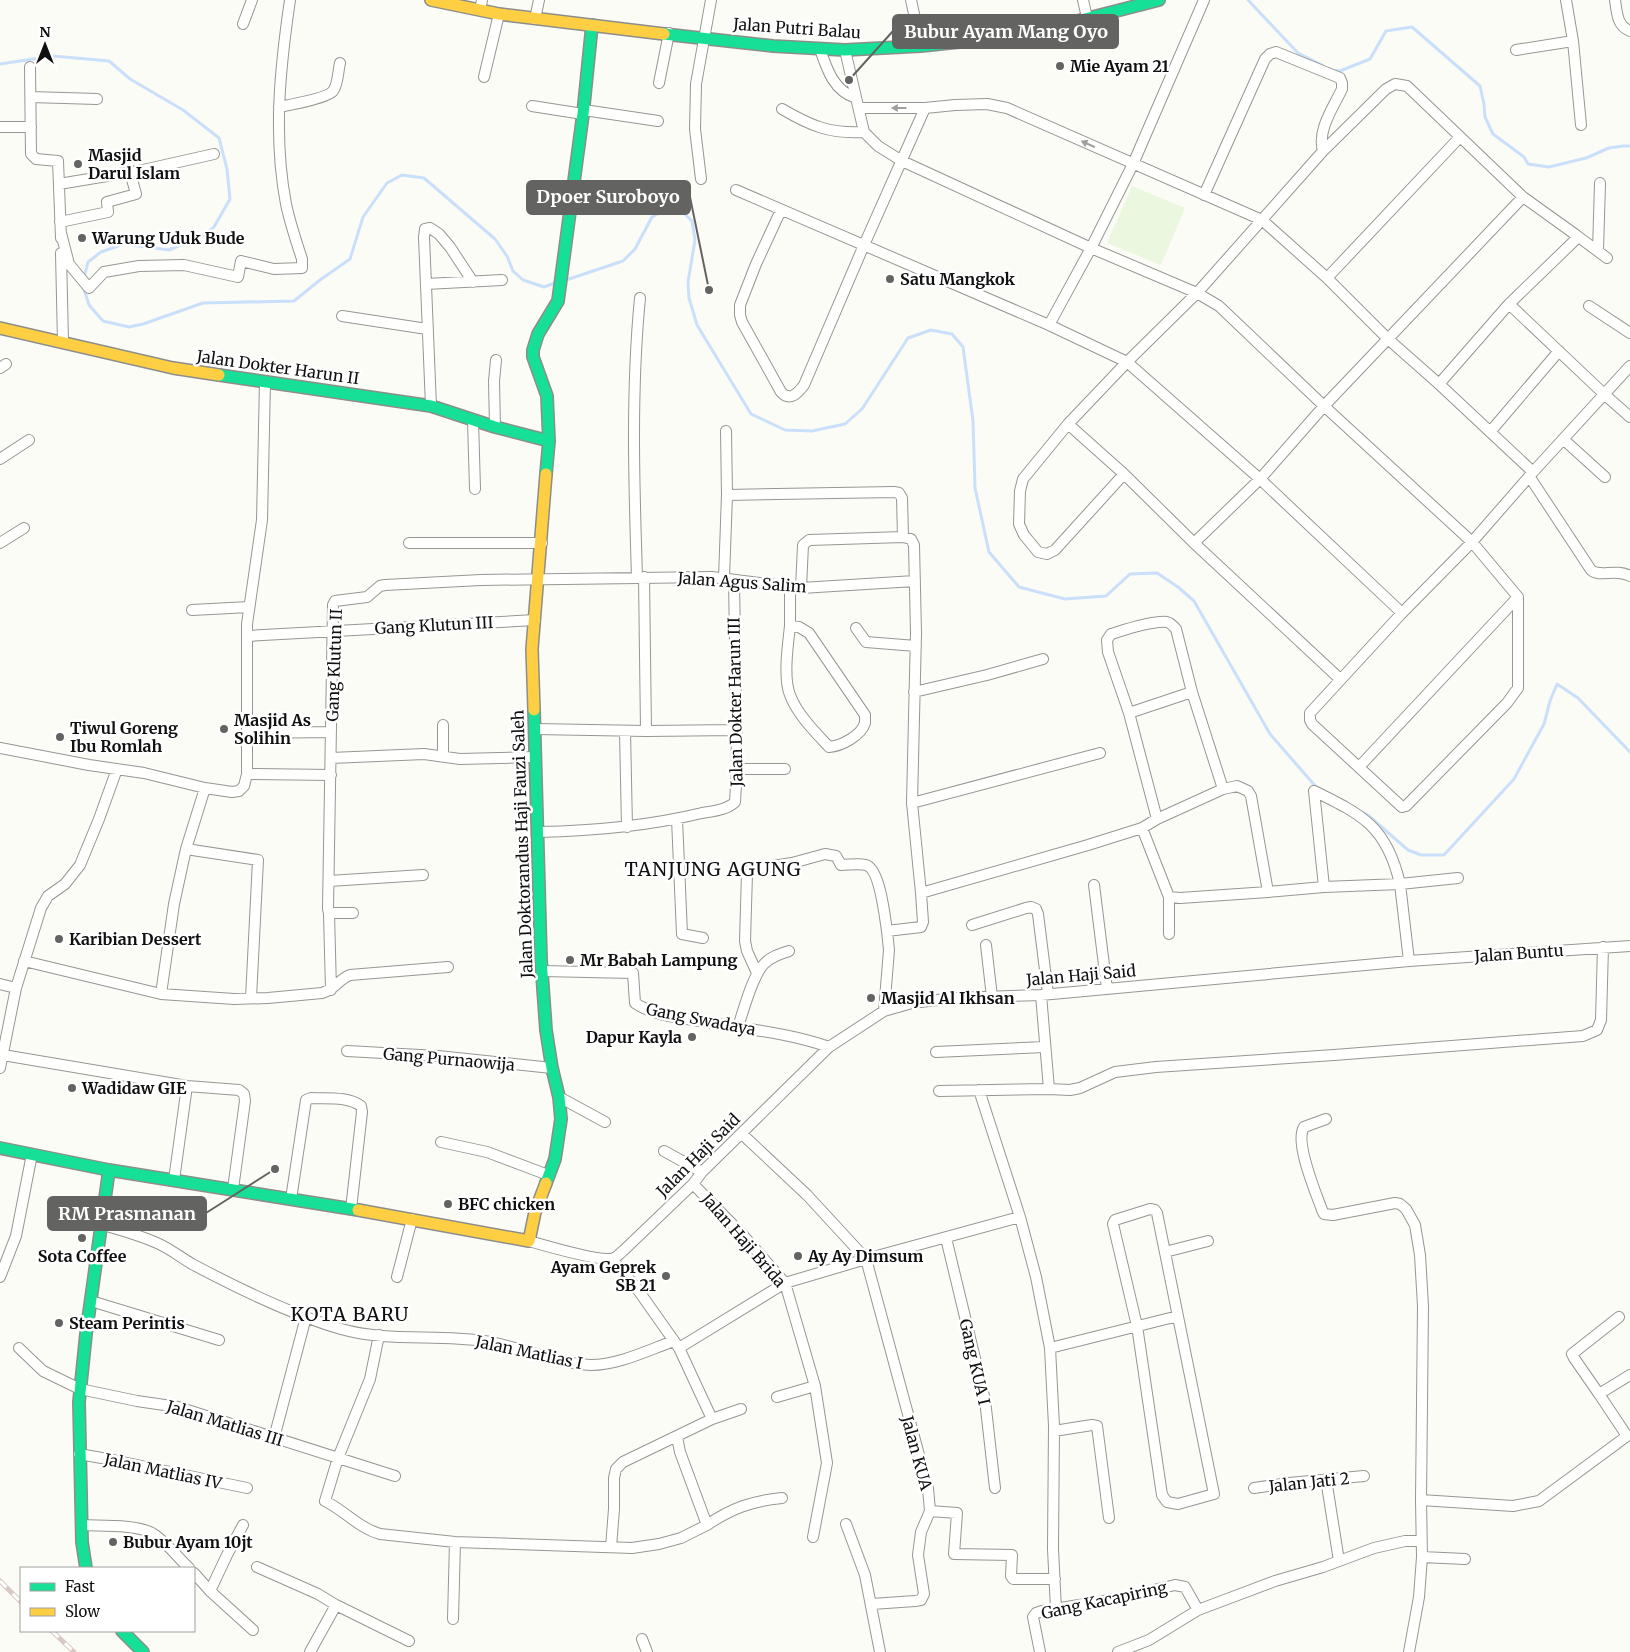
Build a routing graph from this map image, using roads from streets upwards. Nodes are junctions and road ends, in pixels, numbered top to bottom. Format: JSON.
{"nodes":[{"id":1,"x":252,"y":0,"type":"edge"},
{"id":2,"x":290,"y":0,"type":"edge"},
{"id":3,"x":431,"y":0,"type":"edge"},
{"id":4,"x":539,"y":0,"type":"edge"},
{"id":5,"x":711,"y":0,"type":"edge"},
{"id":6,"x":911,"y":0,"type":"edge"},
{"id":7,"x":1083,"y":0,"type":"edge"},
{"id":8,"x":1159,"y":0,"type":"edge"},
{"id":9,"x":1204,"y":0,"type":"edge"},
{"id":10,"x":1566,"y":0,"type":"edge"},
{"id":11,"x":1615,"y":0,"type":"edge"},
{"id":12,"x":453,"y":2,"type":"edge"},
{"id":13,"x":481,"y":5,"type":"edge"},
{"id":14,"x":499,"y":14,"type":"junction"},
{"id":15,"x":1087,"y":18,"type":"junction"},
{"id":16,"x":536,"y":19,"type":"junction"},
{"id":17,"x":243,"y":24,"type":"dead end"},
{"id":18,"x":592,"y":25,"type":"junction"},
{"id":19,"x":1630,"y":31,"type":"edge"},
{"id":20,"x":669,"y":33,"type":"junction"},
{"id":21,"x":704,"y":37,"type":"junction"},
{"id":22,"x":1573,"y":41,"type":"junction"},
{"id":23,"x":921,"y":46,"type":"junction"},
{"id":24,"x":820,"y":49,"type":"junction"},
{"id":25,"x":845,"y":50,"type":"junction"},
{"id":26,"x":1516,"y":50,"type":"dead end"},
{"id":27,"x":340,"y":63,"type":"dead end"},
{"id":28,"x":30,"y":67,"type":"dead end"},
{"id":29,"x":484,"y":77,"type":"dead end"},
{"id":30,"x":659,"y":83,"type":"dead end"},
{"id":31,"x":31,"y":97,"type":"junction"},
{"id":32,"x":97,"y":99,"type":"dead end"},
{"id":33,"x":857,"y":103,"type":"junction"},
{"id":34,"x":532,"y":106,"type":"dead end"},
{"id":35,"x":279,"y":107,"type":"junction"},
{"id":36,"x":925,"y":108,"type":"junction"},
{"id":37,"x":782,"y":109,"type":"dead end"},
{"id":38,"x":583,"y":112,"type":"junction"},
{"id":39,"x":658,"y":121,"type":"dead end"},
{"id":40,"x":1581,"y":125,"type":"dead end"},
{"id":41,"x":0,"y":127,"type":"edge"},
{"id":42,"x":31,"y":127,"type":"junction"},
{"id":43,"x":864,"y":132,"type":"junction"},
{"id":44,"x":1460,"y":137,"type":"junction"},
{"id":45,"x":1323,"y":151,"type":"junction"},
{"id":46,"x":214,"y":154,"type":"dead end"},
{"id":47,"x":902,"y":161,"type":"junction"},
{"id":48,"x":1133,"y":164,"type":"junction"},
{"id":49,"x":130,"y":172,"type":"junction"},
{"id":50,"x":701,"y":179,"type":"dead end"},
{"id":51,"x":1600,"y":183,"type":"dead end"},
{"id":52,"x":59,"y":184,"type":"junction"},
{"id":53,"x":736,"y":190,"type":"dead end"},
{"id":54,"x":1204,"y":195,"type":"junction"},
{"id":55,"x":1523,"y":197,"type":"junction"},
{"id":56,"x":780,"y":210,"type":"junction"},
{"id":57,"x":1262,"y":220,"type":"junction"},
{"id":58,"x":60,"y":222,"type":"junction"},
{"id":59,"x":61,"y":233,"type":"junction"},
{"id":60,"x":1576,"y":235,"type":"junction"},
{"id":61,"x":864,"y":245,"type":"junction"},
{"id":62,"x":1091,"y":248,"type":"junction"},
{"id":63,"x":1598,"y":251,"type":"junction"},
{"id":64,"x":1607,"y":258,"type":"dead end"},
{"id":65,"x":1327,"y":278,"type":"junction"},
{"id":66,"x":502,"y":280,"type":"dead end"},
{"id":67,"x":473,"y":282,"type":"junction"},
{"id":68,"x":426,"y":284,"type":"junction"},
{"id":69,"x":1197,"y":293,"type":"junction"},
{"id":70,"x":640,"y":298,"type":"dead end"},
{"id":71,"x":1509,"y":304,"type":"junction"},
{"id":72,"x":1589,"y":306,"type":"dead end"},
{"id":73,"x":342,"y":316,"type":"dead end"},
{"id":74,"x":1049,"y":325,"type":"junction"},
{"id":75,"x":0,"y":328,"type":"edge"},
{"id":76,"x":427,"y":328,"type":"junction"},
{"id":77,"x":1630,"y":333,"type":"edge"},
{"id":78,"x":1388,"y":339,"type":"junction"},
{"id":79,"x":63,"y":342,"type":"junction"},
{"id":80,"x":1558,"y":351,"type":"junction"},
{"id":81,"x":496,"y":360,"type":"dead end"},
{"id":82,"x":1127,"y":362,"type":"junction"},
{"id":83,"x":1630,"y":366,"type":"edge"},
{"id":84,"x":265,"y":382,"type":"junction"},
{"id":85,"x":1439,"y":384,"type":"junction"},
{"id":86,"x":1604,"y":394,"type":"junction"},
{"id":87,"x":431,"y":406,"type":"junction"},
{"id":88,"x":1324,"y":406,"type":"junction"},
{"id":89,"x":1630,"y":417,"type":"edge"},
{"id":90,"x":473,"y":420,"type":"junction"},
{"id":91,"x":1068,"y":424,"type":"junction"},
{"id":92,"x":495,"y":427,"type":"junction"},
{"id":93,"x":726,"y":431,"type":"dead end"},
{"id":94,"x":1490,"y":432,"type":"junction"},
{"id":95,"x":1564,"y":439,"type":"junction"},
{"id":96,"x":29,"y":440,"type":"dead end"},
{"id":97,"x":549,"y":441,"type":"junction"},
{"id":98,"x":0,"y":459,"type":"edge"},
{"id":99,"x":1124,"y":474,"type":"junction"},
{"id":100,"x":1531,"y":474,"type":"junction"},
{"id":101,"x":1605,"y":477,"type":"dead end"},
{"id":102,"x":1260,"y":479,"type":"junction"},
{"id":103,"x":475,"y":488,"type":"dead end"},
{"id":104,"x":727,"y":495,"type":"junction"},
{"id":105,"x":24,"y":528,"type":"dead end"},
{"id":106,"x":903,"y":537,"type":"junction"},
{"id":107,"x":1472,"y":542,"type":"junction"},
{"id":108,"x":0,"y":543,"type":"edge"},
{"id":109,"x":409,"y":543,"type":"dead end"},
{"id":110,"x":542,"y":543,"type":"junction"},
{"id":111,"x":1194,"y":543,"type":"junction"},
{"id":112,"x":1630,"y":576,"type":"edge"},
{"id":113,"x":641,"y":577,"type":"junction"},
{"id":114,"x":539,"y":579,"type":"junction"},
{"id":115,"x":729,"y":579,"type":"junction"},
{"id":116,"x":915,"y":581,"type":"junction"},
{"id":117,"x":790,"y":587,"type":"junction"},
{"id":118,"x":801,"y":588,"type":"junction"},
{"id":119,"x":1518,"y":597,"type":"junction"},
{"id":120,"x":249,"y":607,"type":"junction"},
{"id":121,"x":192,"y":610,"type":"dead end"},
{"id":122,"x":1402,"y":613,"type":"junction"},
{"id":123,"x":535,"y":620,"type":"junction"},
{"id":124,"x":790,"y":626,"type":"junction"},
{"id":125,"x":856,"y":628,"type":"dead end"},
{"id":126,"x":334,"y":632,"type":"junction"},
{"id":127,"x":247,"y":636,"type":"junction"},
{"id":128,"x":916,"y":646,"type":"junction"},
{"id":129,"x":1042,"y":659,"type":"dead end"},
{"id":130,"x":1340,"y":679,"type":"junction"},
{"id":131,"x":914,"y":692,"type":"junction"},
{"id":132,"x":1192,"y":692,"type":"junction"},
{"id":133,"x":1130,"y":713,"type":"junction"},
{"id":134,"x":443,"y":725,"type":"dead end"},
{"id":135,"x":535,"y":729,"type":"junction"},
{"id":136,"x":736,"y":730,"type":"junction"},
{"id":137,"x":625,"y":731,"type":"junction"},
{"id":138,"x":646,"y":731,"type":"junction"},
{"id":139,"x":248,"y":732,"type":"junction"},
{"id":140,"x":331,"y":732,"type":"junction"},
{"id":141,"x":0,"y":748,"type":"edge"},
{"id":142,"x":1100,"y":753,"type":"dead end"},
{"id":143,"x":443,"y":755,"type":"junction"},
{"id":144,"x":535,"y":757,"type":"junction"},
{"id":145,"x":330,"y":758,"type":"junction"},
{"id":146,"x":1359,"y":767,"type":"junction"},
{"id":147,"x":117,"y":769,"type":"junction"},
{"id":148,"x":737,"y":769,"type":"junction"},
{"id":149,"x":786,"y":769,"type":"dead end"},
{"id":150,"x":247,"y":774,"type":"junction"},
{"id":151,"x":331,"y":775,"type":"junction"},
{"id":152,"x":205,"y":788,"type":"junction"},
{"id":153,"x":1223,"y":789,"type":"junction"},
{"id":154,"x":912,"y":803,"type":"junction"},
{"id":155,"x":677,"y":819,"type":"junction"},
{"id":156,"x":1157,"y":819,"type":"junction"},
{"id":157,"x":627,"y":827,"type":"junction"},
{"id":158,"x":1142,"y":828,"type":"junction"},
{"id":159,"x":538,"y":832,"type":"junction"},
{"id":160,"x":186,"y":849,"type":"junction"},
{"id":161,"x":423,"y":875,"type":"dead end"},
{"id":162,"x":1458,"y":878,"type":"dead end"},
{"id":163,"x":329,"y":881,"type":"junction"},
{"id":164,"x":1400,"y":884,"type":"junction"},
{"id":165,"x":1094,"y":885,"type":"dead end"},
{"id":166,"x":1324,"y":887,"type":"junction"},
{"id":167,"x":1268,"y":892,"type":"junction"},
{"id":168,"x":921,"y":893,"type":"junction"},
{"id":169,"x":1169,"y":896,"type":"junction"},
{"id":170,"x":329,"y":913,"type":"junction"},
{"id":171,"x":354,"y":913,"type":"dead end"},
{"id":172,"x":972,"y":925,"type":"dead end"},
{"id":173,"x":887,"y":931,"type":"junction"},
{"id":174,"x":1170,"y":934,"type":"dead end"},
{"id":175,"x":703,"y":938,"type":"dead end"},
{"id":176,"x":986,"y":945,"type":"dead end"},
{"id":177,"x":1630,"y":946,"type":"edge"},
{"id":178,"x":1603,"y":948,"type":"junction"},
{"id":179,"x":789,"y":951,"type":"dead end"},
{"id":180,"x":24,"y":961,"type":"junction"},
{"id":181,"x":1409,"y":961,"type":"junction"},
{"id":182,"x":448,"y":967,"type":"dead end"},
{"id":183,"x":542,"y":971,"type":"junction"},
{"id":184,"x":757,"y":972,"type":"junction"},
{"id":185,"x":0,"y":984,"type":"edge"},
{"id":186,"x":16,"y":988,"type":"junction"},
{"id":187,"x":1107,"y":989,"type":"junction"},
{"id":188,"x":331,"y":990,"type":"junction"},
{"id":189,"x":161,"y":994,"type":"junction"},
{"id":190,"x":1044,"y":995,"type":"junction"},
{"id":191,"x":992,"y":997,"type":"junction"},
{"id":192,"x":252,"y":998,"type":"junction"},
{"id":193,"x":884,"y":1011,"type":"junction"},
{"id":194,"x":738,"y":1027,"type":"junction"},
{"id":195,"x":829,"y":1047,"type":"junction"},
{"id":196,"x":1045,"y":1047,"type":"junction"},
{"id":197,"x":347,"y":1051,"type":"dead end"},
{"id":198,"x":936,"y":1052,"type":"dead end"},
{"id":199,"x":3,"y":1054,"type":"junction"},
{"id":200,"x":0,"y":1068,"type":"edge"},
{"id":201,"x":552,"y":1068,"type":"junction"},
{"id":202,"x":187,"y":1086,"type":"junction"},
{"id":203,"x":1049,"y":1089,"type":"junction"},
{"id":204,"x":979,"y":1090,"type":"junction"},
{"id":205,"x":939,"y":1091,"type":"dead end"},
{"id":206,"x":559,"y":1097,"type":"junction"},
{"id":207,"x":1326,"y":1119,"type":"dead end"},
{"id":208,"x":605,"y":1122,"type":"dead end"},
{"id":209,"x":742,"y":1134,"type":"junction"},
{"id":210,"x":441,"y":1142,"type":"dead end"},
{"id":211,"x":0,"y":1148,"type":"edge"},
{"id":212,"x":664,"y":1151,"type":"dead end"},
{"id":213,"x":32,"y":1154,"type":"junction"},
{"id":214,"x":110,"y":1170,"type":"junction"},
{"id":215,"x":702,"y":1172,"type":"junction"},
{"id":216,"x":548,"y":1175,"type":"junction"},
{"id":217,"x":174,"y":1180,"type":"junction"},
{"id":218,"x":693,"y":1184,"type":"junction"},
{"id":219,"x":233,"y":1189,"type":"junction"},
{"id":220,"x":292,"y":1199,"type":"junction"},
{"id":221,"x":350,"y":1209,"type":"junction"},
{"id":222,"x":412,"y":1218,"type":"junction"},
{"id":223,"x":1020,"y":1218,"type":"junction"},
{"id":224,"x":103,"y":1225,"type":"junction"},
{"id":225,"x":946,"y":1238,"type":"junction"},
{"id":226,"x":529,"y":1241,"type":"junction"},
{"id":227,"x":1208,"y":1241,"type":"dead end"},
{"id":228,"x":1165,"y":1252,"type":"junction"},
{"id":229,"x":612,"y":1259,"type":"junction"},
{"id":230,"x":866,"y":1259,"type":"junction"},
{"id":231,"x":0,"y":1277,"type":"edge"},
{"id":232,"x":398,"y":1277,"type":"dead end"},
{"id":233,"x":786,"y":1283,"type":"junction"},
{"id":234,"x":91,"y":1301,"type":"junction"},
{"id":235,"x":1178,"y":1316,"type":"junction"},
{"id":236,"x":306,"y":1317,"type":"junction"},
{"id":237,"x":1619,"y":1317,"type":"dead end"},
{"id":238,"x":1137,"y":1326,"type":"junction"},
{"id":239,"x":379,"y":1335,"type":"junction"},
{"id":240,"x":219,"y":1340,"type":"dead end"},
{"id":241,"x":676,"y":1344,"type":"junction"},
{"id":242,"x":19,"y":1348,"type":"dead end"},
{"id":243,"x":1050,"y":1348,"type":"junction"},
{"id":244,"x":1630,"y":1375,"type":"edge"},
{"id":245,"x":815,"y":1386,"type":"junction"},
{"id":246,"x":80,"y":1389,"type":"junction"},
{"id":247,"x":1599,"y":1394,"type":"junction"},
{"id":248,"x":776,"y":1397,"type":"dead end"},
{"id":249,"x":742,"y":1408,"type":"dead end"},
{"id":250,"x":712,"y":1419,"type":"junction"},
{"id":251,"x":1054,"y":1430,"type":"junction"},
{"id":252,"x":677,"y":1437,"type":"junction"},
{"id":253,"x":274,"y":1438,"type":"junction"},
{"id":254,"x":1628,"y":1439,"type":"edge"},
{"id":255,"x":79,"y":1454,"type":"junction"},
{"id":256,"x":338,"y":1458,"type":"junction"},
{"id":257,"x":394,"y":1476,"type":"dead end"},
{"id":258,"x":1364,"y":1476,"type":"dead end"},
{"id":259,"x":1326,"y":1479,"type":"junction"},
{"id":260,"x":247,"y":1488,"type":"dead end"},
{"id":261,"x":995,"y":1488,"type":"dead end"},
{"id":262,"x":1254,"y":1488,"type":"dead end"},
{"id":263,"x":782,"y":1498,"type":"dead end"},
{"id":264,"x":1421,"y":1500,"type":"junction"},
{"id":265,"x":930,"y":1511,"type":"junction"},
{"id":266,"x":1109,"y":1518,"type":"dead end"},
{"id":267,"x":846,"y":1524,"type":"dead end"},
{"id":268,"x":82,"y":1525,"type":"junction"},
{"id":269,"x":243,"y":1525,"type":"dead end"},
{"id":270,"x":707,"y":1525,"type":"junction"},
{"id":271,"x":813,"y":1537,"type":"dead end"},
{"id":272,"x":1421,"y":1541,"type":"junction"},
{"id":273,"x":455,"y":1542,"type":"junction"},
{"id":274,"x":611,"y":1548,"type":"junction"},
{"id":275,"x":1422,"y":1557,"type":"junction"},
{"id":276,"x":1465,"y":1559,"type":"dead end"},
{"id":277,"x":1339,"y":1561,"type":"junction"},
{"id":278,"x":257,"y":1566,"type":"dead end"},
{"id":279,"x":86,"y":1567,"type":"edge"},
{"id":280,"x":188,"y":1567,"type":"edge"},
{"id":281,"x":195,"y":1575,"type":"edge"},
{"id":282,"x":1055,"y":1579,"type":"junction"},
{"id":283,"x":210,"y":1591,"type":"junction"},
{"id":284,"x":872,"y":1604,"type":"junction"},
{"id":285,"x":336,"y":1605,"type":"junction"},
{"id":286,"x":1056,"y":1609,"type":"junction"},
{"id":287,"x":1198,"y":1610,"type":"junction"},
{"id":288,"x":453,"y":1619,"type":"dead end"},
{"id":289,"x":253,"y":1630,"type":"dead end"},
{"id":290,"x":123,"y":1632,"type":"edge"},
{"id":291,"x":642,"y":1639,"type":"dead end"},
{"id":292,"x":408,"y":1641,"type":"dead end"},
{"id":293,"x":143,"y":1652,"type":"edge"},
{"id":294,"x":310,"y":1652,"type":"edge"},
{"id":295,"x":647,"y":1652,"type":"edge"},
{"id":296,"x":877,"y":1652,"type":"edge"},
{"id":297,"x":1040,"y":1652,"type":"edge"},
{"id":298,"x":1118,"y":1652,"type":"edge"},
{"id":299,"x":1409,"y":1652,"type":"edge"}],
"edges":[{"from":1,"to":17,"type":"street"},
{"from":2,"to":35,"type":"street"},
{"from":3,"to":12,"type":"street","name":"Jalan Putri Balau"},
{"from":4,"to":16,"type":"street"},
{"from":5,"to":21,"type":"street"},
{"from":6,"to":23,"type":"street"},
{"from":7,"to":15,"type":"street"},
{"from":8,"to":15,"type":"street","name":"Jalan Putri Balau"},
{"from":9,"to":48,"type":"street"},
{"from":10,"to":22,"type":"street"},
{"from":11,"to":19,"type":"street"},
{"from":12,"to":13,"type":"street","name":"Jalan Putri Balau"},
{"from":13,"to":14,"type":"street","name":"Jalan Putri Balau"},
{"from":14,"to":16,"type":"street","name":"Jalan Putri Balau"},
{"from":14,"to":29,"type":"street"},
{"from":15,"to":23,"type":"street","name":"Jalan Putri Balau"},
{"from":16,"to":18,"type":"street","name":"Jalan Putri Balau"},
{"from":18,"to":20,"type":"street","name":"Jalan Putri Balau"},
{"from":18,"to":38,"type":"street"},
{"from":20,"to":21,"type":"street","name":"Jalan Putri Balau"},
{"from":20,"to":30,"type":"street"},
{"from":21,"to":24,"type":"street","name":"Jalan Putri Balau"},
{"from":21,"to":50,"type":"street"},
{"from":22,"to":26,"type":"street"},
{"from":22,"to":40,"type":"street"},
{"from":23,"to":25,"type":"street","name":"Jalan Putri Balau"},
{"from":24,"to":25,"type":"street","name":"Jalan Putri Balau"},
{"from":24,"to":33,"type":"street"},
{"from":25,"to":33,"type":"street"},
{"from":27,"to":35,"type":"street"},
{"from":28,"to":31,"type":"street"},
{"from":31,"to":32,"type":"street"},
{"from":31,"to":42,"type":"street"},
{"from":36,"to":33,"type":"street","one_way":true},
{"from":33,"to":43,"type":"street"},
{"from":34,"to":38,"type":"street"},
{"from":35,"to":59,"type":"street"},
{"from":36,"to":47,"type":"street"},
{"from":48,"to":36,"type":"street","one_way":true},
{"from":37,"to":43,"type":"street"},
{"from":38,"to":39,"type":"street"},
{"from":38,"to":97,"type":"street","name":"Jalan Doktorandus Haji Fauzi Saleh"},
{"from":41,"to":42,"type":"street"},
{"from":42,"to":52,"type":"street"},
{"from":43,"to":47,"type":"street"},
{"from":44,"to":45,"type":"street"},
{"from":44,"to":55,"type":"street"},
{"from":44,"to":65,"type":"street"},
{"from":45,"to":54,"type":"street"},
{"from":45,"to":57,"type":"street"},
{"from":46,"to":49,"type":"street"},
{"from":47,"to":61,"type":"street"},
{"from":47,"to":62,"type":"street"},
{"from":48,"to":54,"type":"street"},
{"from":48,"to":62,"type":"street"},
{"from":49,"to":52,"type":"street"},
{"from":49,"to":58,"type":"street"},
{"from":51,"to":63,"type":"street"},
{"from":52,"to":58,"type":"street"},
{"from":53,"to":56,"type":"street"},
{"from":54,"to":57,"type":"street"},
{"from":55,"to":60,"type":"street"},
{"from":55,"to":78,"type":"street"},
{"from":56,"to":61,"type":"street"},
{"from":56,"to":61,"type":"street"},
{"from":57,"to":65,"type":"street"},
{"from":57,"to":69,"type":"street"},
{"from":58,"to":59,"type":"street"},
{"from":59,"to":79,"type":"street"},
{"from":60,"to":63,"type":"street"},
{"from":60,"to":71,"type":"street"},
{"from":61,"to":74,"type":"street"},
{"from":62,"to":69,"type":"street"},
{"from":62,"to":74,"type":"street"},
{"from":63,"to":64,"type":"street"},
{"from":65,"to":78,"type":"street"},
{"from":66,"to":67,"type":"street"},
{"from":67,"to":68,"type":"street"},
{"from":67,"to":68,"type":"street"},
{"from":68,"to":76,"type":"street"},
{"from":69,"to":82,"type":"street"},
{"from":69,"to":88,"type":"street"},
{"from":70,"to":113,"type":"street"},
{"from":71,"to":80,"type":"street"},
{"from":71,"to":85,"type":"street"},
{"from":72,"to":77,"type":"street"},
{"from":73,"to":76,"type":"street"},
{"from":74,"to":82,"type":"street"},
{"from":75,"to":79,"type":"street","name":"Jalan Dokter Harun II"},
{"from":76,"to":87,"type":"street"},
{"from":78,"to":85,"type":"street"},
{"from":78,"to":88,"type":"street"},
{"from":79,"to":84,"type":"street","name":"Jalan Dokter Harun II"},
{"from":80,"to":86,"type":"street"},
{"from":80,"to":94,"type":"street"},
{"from":81,"to":92,"type":"street"},
{"from":82,"to":91,"type":"street"},
{"from":82,"to":102,"type":"street"},
{"from":83,"to":86,"type":"street"},
{"from":84,"to":87,"type":"street","name":"Jalan Dokter Harun II"},
{"from":84,"to":120,"type":"street"},
{"from":85,"to":94,"type":"street"},
{"from":86,"to":89,"type":"street"},
{"from":86,"to":95,"type":"street"},
{"from":87,"to":90,"type":"street","name":"Jalan Dokter Harun II"},
{"from":88,"to":102,"type":"street"},
{"from":88,"to":107,"type":"street"},
{"from":90,"to":92,"type":"street","name":"Jalan Dokter Harun II"},
{"from":90,"to":103,"type":"street"},
{"from":91,"to":99,"type":"street"},
{"from":91,"to":99,"type":"street"},
{"from":92,"to":97,"type":"street","name":"Jalan Dokter Harun II"},
{"from":93,"to":104,"type":"street","name":"Jalan Dokter Harun III"},
{"from":94,"to":100,"type":"street"},
{"from":95,"to":100,"type":"street"},
{"from":95,"to":101,"type":"street"},
{"from":96,"to":98,"type":"street"},
{"from":97,"to":110,"type":"street","name":"Jalan Doktorandus Haji Fauzi Saleh"},
{"from":99,"to":111,"type":"street"},
{"from":100,"to":107,"type":"street"},
{"from":100,"to":112,"type":"street"},
{"from":102,"to":111,"type":"street"},
{"from":102,"to":122,"type":"street"},
{"from":104,"to":106,"type":"street"},
{"from":104,"to":115,"type":"street","name":"Jalan Dokter Harun III"},
{"from":105,"to":108,"type":"street"},
{"from":106,"to":116,"type":"street"},
{"from":106,"to":118,"type":"street"},
{"from":107,"to":119,"type":"street"},
{"from":107,"to":122,"type":"street"},
{"from":109,"to":110,"type":"street"},
{"from":110,"to":114,"type":"street","name":"Jalan Doktorandus Haji Fauzi Saleh"},
{"from":111,"to":130,"type":"street"},
{"from":113,"to":114,"type":"street","name":"Jalan Agus Salim"},
{"from":113,"to":115,"type":"street","name":"Jalan Agus Salim"},
{"from":113,"to":138,"type":"street"},
{"from":114,"to":123,"type":"street","name":"Jalan Doktorandus Haji Fauzi Saleh"},
{"from":114,"to":126,"type":"street","name":"Gang Klutun II"},
{"from":115,"to":117,"type":"street","name":"Jalan Agus Salim"},
{"from":115,"to":136,"type":"street","name":"Jalan Dokter Harun III"},
{"from":116,"to":118,"type":"street","name":"Jalan Agus Salim"},
{"from":116,"to":128,"type":"street"},
{"from":117,"to":118,"type":"street","name":"Jalan Agus Salim"},
{"from":117,"to":124,"type":"street"},
{"from":119,"to":146,"type":"street"},
{"from":119,"to":146,"type":"street"},
{"from":120,"to":121,"type":"street"},
{"from":120,"to":127,"type":"street"},
{"from":122,"to":130,"type":"street"},
{"from":123,"to":126,"type":"street","name":"Gang Klutun III"},
{"from":123,"to":135,"type":"street","name":"Jalan Doktorandus Haji Fauzi Saleh"},
{"from":124,"to":124,"type":"street"},
{"from":125,"to":128,"type":"street"},
{"from":126,"to":127,"type":"street","name":"Gang Klutun III"},
{"from":126,"to":140,"type":"street","name":"Gang Klutun II"},
{"from":127,"to":139,"type":"street"},
{"from":128,"to":131,"type":"street"},
{"from":129,"to":131,"type":"street"},
{"from":130,"to":146,"type":"street"},
{"from":131,"to":154,"type":"street"},
{"from":132,"to":133,"type":"street"},
{"from":132,"to":133,"type":"street"},
{"from":132,"to":153,"type":"street"},
{"from":133,"to":156,"type":"street"},
{"from":134,"to":143,"type":"street"},
{"from":135,"to":137,"type":"street"},
{"from":135,"to":144,"type":"street","name":"Jalan Doktorandus Haji Fauzi Saleh"},
{"from":136,"to":138,"type":"street"},
{"from":136,"to":148,"type":"street","name":"Jalan Dokter Harun III"},
{"from":137,"to":138,"type":"street"},
{"from":137,"to":157,"type":"street"},
{"from":139,"to":140,"type":"street"},
{"from":139,"to":150,"type":"street"},
{"from":140,"to":145,"type":"street","name":"Gang Klutun II"},
{"from":141,"to":147,"type":"street"},
{"from":142,"to":154,"type":"street"},
{"from":143,"to":144,"type":"street"},
{"from":143,"to":145,"type":"street"},
{"from":144,"to":159,"type":"street","name":"Jalan Doktorandus Haji Fauzi Saleh"},
{"from":145,"to":151,"type":"street","name":"Gang Klutun II"},
{"from":147,"to":152,"type":"street"},
{"from":147,"to":180,"type":"street"},
{"from":148,"to":149,"type":"street"},
{"from":148,"to":155,"type":"street","name":"Jalan Dokter Harun III"},
{"from":150,"to":151,"type":"street"},
{"from":150,"to":152,"type":"street"},
{"from":151,"to":163,"type":"street","name":"Gang Klutun II"},
{"from":152,"to":160,"type":"street"},
{"from":153,"to":156,"type":"street"},
{"from":153,"to":167,"type":"street"},
{"from":154,"to":168,"type":"street"},
{"from":155,"to":157,"type":"street","name":"Jalan Dokter Harun III"},
{"from":155,"to":175,"type":"street"},
{"from":156,"to":158,"type":"street"},
{"from":157,"to":159,"type":"street","name":"Jalan Dokter Harun III"},
{"from":158,"to":168,"type":"street"},
{"from":158,"to":169,"type":"street"},
{"from":159,"to":183,"type":"street","name":"Jalan Doktorandus Haji Fauzi Saleh"},
{"from":160,"to":189,"type":"street"},
{"from":160,"to":192,"type":"street"},
{"from":161,"to":163,"type":"street"},
{"from":162,"to":164,"type":"street"},
{"from":163,"to":170,"type":"street","name":"Gang Klutun II"},
{"from":164,"to":166,"type":"street"},
{"from":164,"to":166,"type":"street"},
{"from":164,"to":181,"type":"street"},
{"from":165,"to":187,"type":"street"},
{"from":166,"to":167,"type":"street"},
{"from":167,"to":169,"type":"street"},
{"from":168,"to":173,"type":"street"},
{"from":169,"to":174,"type":"street"},
{"from":170,"to":171,"type":"street"},
{"from":170,"to":188,"type":"street","name":"Gang Klutun II"},
{"from":172,"to":190,"type":"street"},
{"from":173,"to":184,"type":"street"},
{"from":173,"to":193,"type":"street"},
{"from":176,"to":191,"type":"street"},
{"from":177,"to":178,"type":"street","name":"Jalan Buntu"},
{"from":178,"to":181,"type":"street","name":"Jalan Buntu"},
{"from":178,"to":203,"type":"street"},
{"from":179,"to":184,"type":"street"},
{"from":180,"to":186,"type":"street"},
{"from":180,"to":189,"type":"street"},
{"from":181,"to":187,"type":"street","name":"Jalan Haji Said"},
{"from":182,"to":188,"type":"street"},
{"from":183,"to":194,"type":"street","name":"Gang Swadaya"},
{"from":183,"to":201,"type":"street","name":"Jalan Doktorandus Haji Fauzi Saleh"},
{"from":184,"to":194,"type":"street"},
{"from":185,"to":186,"type":"street"},
{"from":186,"to":199,"type":"street"},
{"from":187,"to":190,"type":"street","name":"Jalan Haji Said"},
{"from":188,"to":192,"type":"street"},
{"from":189,"to":192,"type":"street"},
{"from":190,"to":191,"type":"street","name":"Jalan Haji Said"},
{"from":190,"to":196,"type":"street"},
{"from":191,"to":193,"type":"street","name":"Jalan Haji Said"},
{"from":193,"to":195,"type":"street","name":"Jalan Haji Said"},
{"from":194,"to":195,"type":"street","name":"Gang Swadaya"},
{"from":195,"to":209,"type":"street","name":"Jalan Haji Said"},
{"from":196,"to":198,"type":"street"},
{"from":196,"to":203,"type":"street"},
{"from":197,"to":201,"type":"street","name":"Gang Purnaowija"},
{"from":199,"to":200,"type":"street"},
{"from":199,"to":202,"type":"street"},
{"from":201,"to":206,"type":"street","name":"Jalan Doktorandus Haji Fauzi Saleh"},
{"from":202,"to":217,"type":"street"},
{"from":202,"to":219,"type":"street"},
{"from":203,"to":204,"type":"street"},
{"from":204,"to":205,"type":"street"},
{"from":204,"to":223,"type":"street"},
{"from":206,"to":208,"type":"street"},
{"from":206,"to":216,"type":"street","name":"Jalan Doktorandus Haji Fauzi Saleh"},
{"from":207,"to":264,"type":"street"},
{"from":209,"to":215,"type":"street","name":"Jalan Haji Said"},
{"from":209,"to":230,"type":"street"},
{"from":210,"to":216,"type":"street"},
{"from":211,"to":213,"type":"street"},
{"from":212,"to":215,"type":"street"},
{"from":213,"to":214,"type":"street"},
{"from":213,"to":231,"type":"street"},
{"from":214,"to":217,"type":"street"},
{"from":214,"to":224,"type":"street"},
{"from":215,"to":218,"type":"street","name":"Jalan Haji Said"},
{"from":216,"to":226,"type":"street","name":"Jalan Doktorandus Haji Fauzi Saleh"},
{"from":217,"to":219,"type":"street"},
{"from":218,"to":229,"type":"street","name":"Jalan Haji Said"},
{"from":218,"to":233,"type":"street","name":"Jalan Haji Brida"},
{"from":219,"to":220,"type":"street"},
{"from":220,"to":221,"type":"street"},
{"from":220,"to":221,"type":"street"},
{"from":221,"to":222,"type":"street"},
{"from":222,"to":226,"type":"street"},
{"from":222,"to":232,"type":"street"},
{"from":223,"to":225,"type":"street"},
{"from":223,"to":243,"type":"street"},
{"from":224,"to":234,"type":"street"},
{"from":224,"to":236,"type":"street","name":"Jalan Matlias I"},
{"from":225,"to":230,"type":"street"},
{"from":225,"to":261,"type":"street","name":"Gang KUA I"},
{"from":226,"to":229,"type":"street"},
{"from":227,"to":228,"type":"street"},
{"from":228,"to":235,"type":"street"},
{"from":228,"to":238,"type":"street"},
{"from":229,"to":241,"type":"street"},
{"from":230,"to":233,"type":"street"},
{"from":230,"to":265,"type":"street","name":"Jalan KUA"},
{"from":233,"to":241,"type":"street"},
{"from":233,"to":245,"type":"street","name":"Jalan Haji Brida"},
{"from":234,"to":240,"type":"street"},
{"from":234,"to":246,"type":"street"},
{"from":235,"to":238,"type":"street"},
{"from":235,"to":238,"type":"street"},
{"from":236,"to":239,"type":"street","name":"Jalan Matlias I"},
{"from":236,"to":253,"type":"street"},
{"from":237,"to":247,"type":"street"},
{"from":238,"to":243,"type":"street"},
{"from":239,"to":241,"type":"street","name":"Jalan Matlias I"},
{"from":239,"to":256,"type":"street"},
{"from":241,"to":250,"type":"street"},
{"from":242,"to":246,"type":"street","name":"Jalan Matlias III"},
{"from":243,"to":251,"type":"street"},
{"from":244,"to":247,"type":"street"},
{"from":245,"to":248,"type":"street"},
{"from":245,"to":271,"type":"street","name":"Jalan Haji Brida"},
{"from":246,"to":253,"type":"street","name":"Jalan Matlias III"},
{"from":246,"to":255,"type":"street"},
{"from":247,"to":254,"type":"street"},
{"from":249,"to":250,"type":"street"},
{"from":250,"to":252,"type":"street"},
{"from":251,"to":266,"type":"street"},
{"from":251,"to":282,"type":"street"},
{"from":252,"to":270,"type":"street"},
{"from":252,"to":274,"type":"street"},
{"from":253,"to":256,"type":"street","name":"Jalan Matlias III"},
{"from":254,"to":264,"type":"street"},
{"from":255,"to":260,"type":"street","name":"Jalan Matlias IV"},
{"from":255,"to":268,"type":"street"},
{"from":256,"to":257,"type":"street","name":"Jalan Matlias III"},
{"from":256,"to":273,"type":"street"},
{"from":258,"to":259,"type":"street","name":"Jalan Jati 2"},
{"from":259,"to":262,"type":"street","name":"Jalan Jati 2"},
{"from":259,"to":277,"type":"street"},
{"from":263,"to":270,"type":"street"},
{"from":264,"to":272,"type":"street"},
{"from":265,"to":282,"type":"street","name":"Gang Kacapiring"},
{"from":265,"to":284,"type":"street","name":"Jalan KUA"},
{"from":267,"to":284,"type":"street"},
{"from":268,"to":279,"type":"street"},
{"from":268,"to":280,"type":"street"},
{"from":269,"to":283,"type":"street"},
{"from":270,"to":274,"type":"street"},
{"from":272,"to":275,"type":"street"},
{"from":272,"to":277,"type":"street"},
{"from":273,"to":274,"type":"street"},
{"from":273,"to":288,"type":"street"},
{"from":275,"to":276,"type":"street"},
{"from":275,"to":299,"type":"street"},
{"from":277,"to":287,"type":"street"},
{"from":278,"to":285,"type":"street"},
{"from":281,"to":283,"type":"street"},
{"from":282,"to":286,"type":"street"},
{"from":283,"to":289,"type":"street"},
{"from":284,"to":296,"type":"street"},
{"from":285,"to":292,"type":"street"},
{"from":285,"to":294,"type":"street"},
{"from":286,"to":287,"type":"street","name":"Gang Kacapiring"},
{"from":286,"to":297,"type":"street","name":"Gang Kacapiring"},
{"from":287,"to":298,"type":"street"},
{"from":290,"to":293,"type":"street"},
{"from":291,"to":295,"type":"street"}]}
